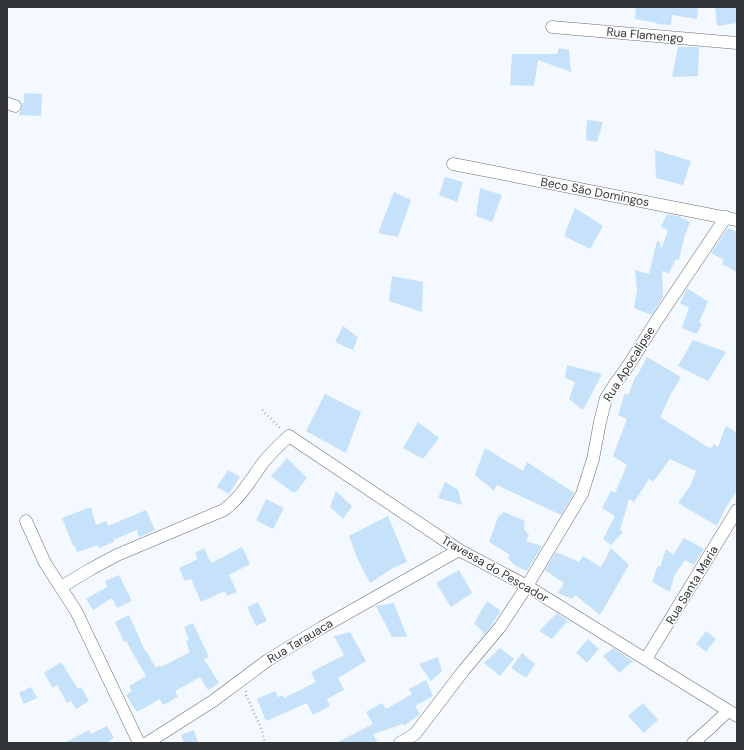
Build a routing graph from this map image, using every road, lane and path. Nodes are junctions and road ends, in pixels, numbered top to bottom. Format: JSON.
{"nodes":[{"id":1,"x":552,"y":27,"type":"dead end"},
{"id":2,"x":737,"y":43,"type":"edge"},
{"id":3,"x":453,"y":164,"type":"dead end"},
{"id":4,"x":731,"y":218,"type":"edge"},
{"id":5,"x":262,"y":410,"type":"dead end"},
{"id":6,"x":289,"y":436,"type":"junction"},
{"id":7,"x":737,"y":510,"type":"edge"},
{"id":8,"x":26,"y":521,"type":"dead end"},
{"id":9,"x":459,"y":550,"type":"junction"},
{"id":10,"x":527,"y":586,"type":"junction"},
{"id":11,"x":60,"y":587,"type":"junction"},
{"id":12,"x":646,"y":659,"type":"junction"},
{"id":13,"x":244,"y":678,"type":"junction"},
{"id":14,"x":732,"y":714,"type":"edge"},
{"id":15,"x":166,"y":738,"type":"edge"},
{"id":16,"x":139,"y":743,"type":"edge"},
{"id":17,"x":147,"y":743,"type":"edge"},
{"id":18,"x":265,"y":743,"type":"edge"},
{"id":19,"x":400,"y":743,"type":"edge"},
{"id":20,"x":693,"y":743,"type":"edge"}],
"edges":[{"from":1,"to":2,"type":"street","name":"Rua Flamengo"},
{"from":3,"to":4,"type":"street","name":"Beco São Domingos"},
{"from":4,"to":10,"type":"street","name":"Rua Apocalipse"},
{"from":5,"to":6,"type":"path"},
{"from":6,"to":9,"type":"street","name":"Travessa do Pescador"},
{"from":6,"to":11,"type":"street"},
{"from":7,"to":12,"type":"street","name":"Rua Santa Maria"},
{"from":8,"to":11,"type":"street"},
{"from":9,"to":10,"type":"street","name":"Travessa do Pescador"},
{"from":9,"to":13,"type":"street","name":"Rua Tarauaca"},
{"from":10,"to":12,"type":"street","name":"Travessa do Pescador"},
{"from":10,"to":19,"type":"street","name":"Rua Apocalipse"},
{"from":11,"to":16,"type":"street"},
{"from":12,"to":14,"type":"street","name":"Travessa do Pescador"},
{"from":13,"to":15,"type":"street","name":"Rua Tarauaca"},
{"from":13,"to":18,"type":"path"},
{"from":14,"to":20,"type":"street"},
{"from":15,"to":17,"type":"street","name":"Rua Tarauaca"}]}
